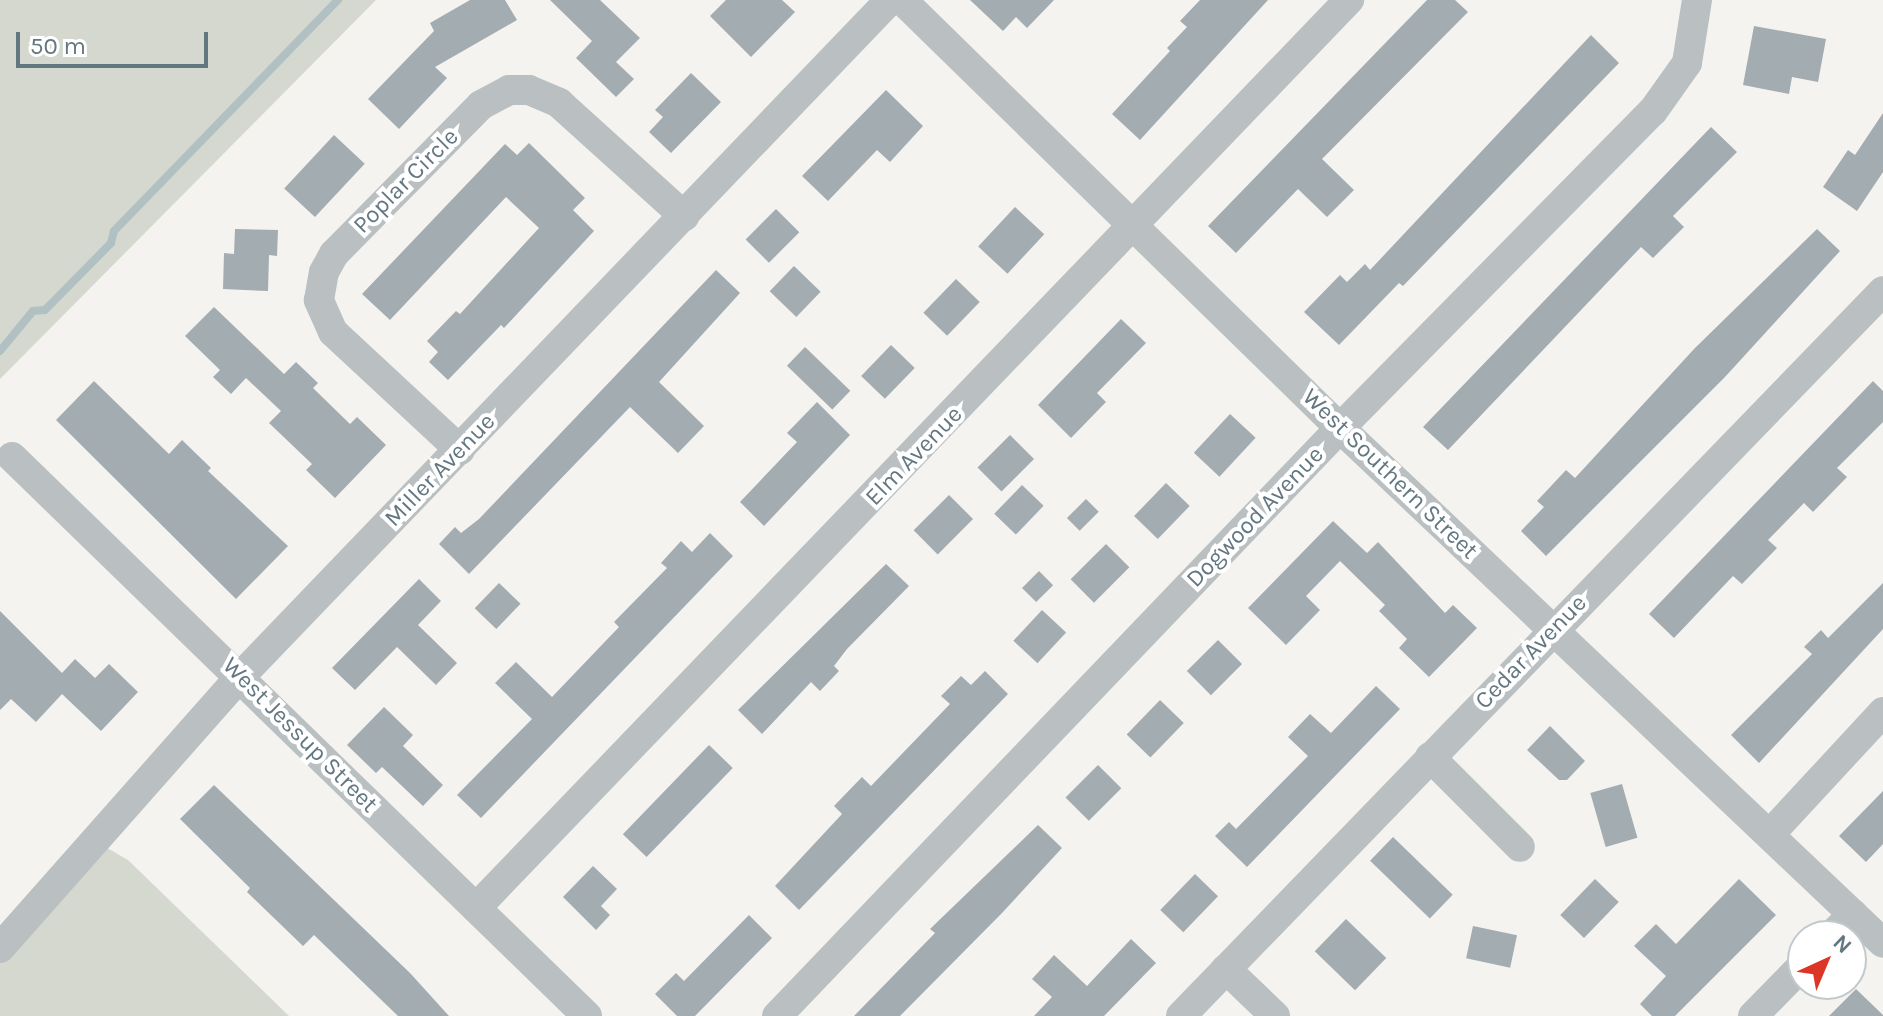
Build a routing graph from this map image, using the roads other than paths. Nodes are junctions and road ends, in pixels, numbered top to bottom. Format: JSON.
{"nodes":[{"id":1,"x":890,"y":0,"type":"edge"},
{"id":2,"x":902,"y":0,"type":"edge"},
{"id":3,"x":1349,"y":0,"type":"edge"},
{"id":4,"x":1697,"y":0,"type":"edge"},
{"id":5,"x":684,"y":216,"type":"junction"},
{"id":6,"x":1136,"y":225,"type":"junction"},
{"id":7,"x":1883,"y":291,"type":"edge"},
{"id":8,"x":1340,"y":428,"type":"junction"},
{"id":9,"x":460,"y":450,"type":"junction"},
{"id":10,"x":12,"y":457,"type":"dead end"},
{"id":11,"x":1552,"y":629,"type":"junction"},
{"id":12,"x":241,"y":676,"type":"junction"},
{"id":13,"x":1883,"y":712,"type":"edge"},
{"id":14,"x":1430,"y":757,"type":"junction"},
{"id":15,"x":1771,"y":833,"type":"junction"},
{"id":16,"x":1520,"y":847,"type":"dead end"},
{"id":17,"x":476,"y":908,"type":"junction"},
{"id":18,"x":1853,"y":914,"type":"junction"},
{"id":19,"x":1847,"y":920,"type":"edge"},
{"id":20,"x":1883,"y":943,"type":"edge"},
{"id":21,"x":0,"y":948,"type":"edge"},
{"id":22,"x":1226,"y":969,"type":"junction"},
{"id":23,"x":1787,"y":981,"type":"edge"},
{"id":24,"x":587,"y":1016,"type":"edge"},
{"id":25,"x":777,"y":1016,"type":"edge"},
{"id":26,"x":1181,"y":1016,"type":"edge"},
{"id":27,"x":1275,"y":1016,"type":"edge"},
{"id":28,"x":1753,"y":1016,"type":"edge"}],
"edges":[{"from":1,"to":5,"type":"street","name":"Miller Avenue"},
{"from":2,"to":6,"type":"street","name":"West Southern Street"},
{"from":3,"to":6,"type":"street","name":"Elm Avenue"},
{"from":4,"to":8,"type":"street","name":"Dogwood Avenue"},
{"from":5,"to":9,"type":"street","name":"Miller Avenue"},
{"from":5,"to":9,"type":"street","name":"Poplar Circle"},
{"from":6,"to":8,"type":"street","name":"West Southern Street"},
{"from":6,"to":17,"type":"street","name":"Elm Avenue"},
{"from":7,"to":11,"type":"street","name":"Cedar Avenue"},
{"from":8,"to":11,"type":"street","name":"West Southern Street"},
{"from":8,"to":25,"type":"street","name":"Dogwood Avenue"},
{"from":9,"to":12,"type":"street","name":"Miller Avenue"},
{"from":10,"to":12,"type":"street","name":"West Jessup Street"},
{"from":11,"to":14,"type":"street","name":"Cedar Avenue"},
{"from":11,"to":15,"type":"street","name":"West Southern Street"},
{"from":12,"to":17,"type":"street","name":"West Jessup Street"},
{"from":12,"to":21,"type":"street","name":"Miller Avenue"},
{"from":13,"to":15,"type":"street"},
{"from":14,"to":16,"type":"street"},
{"from":14,"to":22,"type":"street","name":"Cedar Avenue"},
{"from":15,"to":18,"type":"street","name":"West Southern Street"},
{"from":17,"to":24,"type":"street","name":"West Jessup Street"},
{"from":18,"to":19,"type":"street"},
{"from":18,"to":20,"type":"street","name":"West Southern Street"},
{"from":22,"to":26,"type":"street","name":"Cedar Avenue"},
{"from":22,"to":27,"type":"street"},
{"from":23,"to":28,"type":"street"}]}
